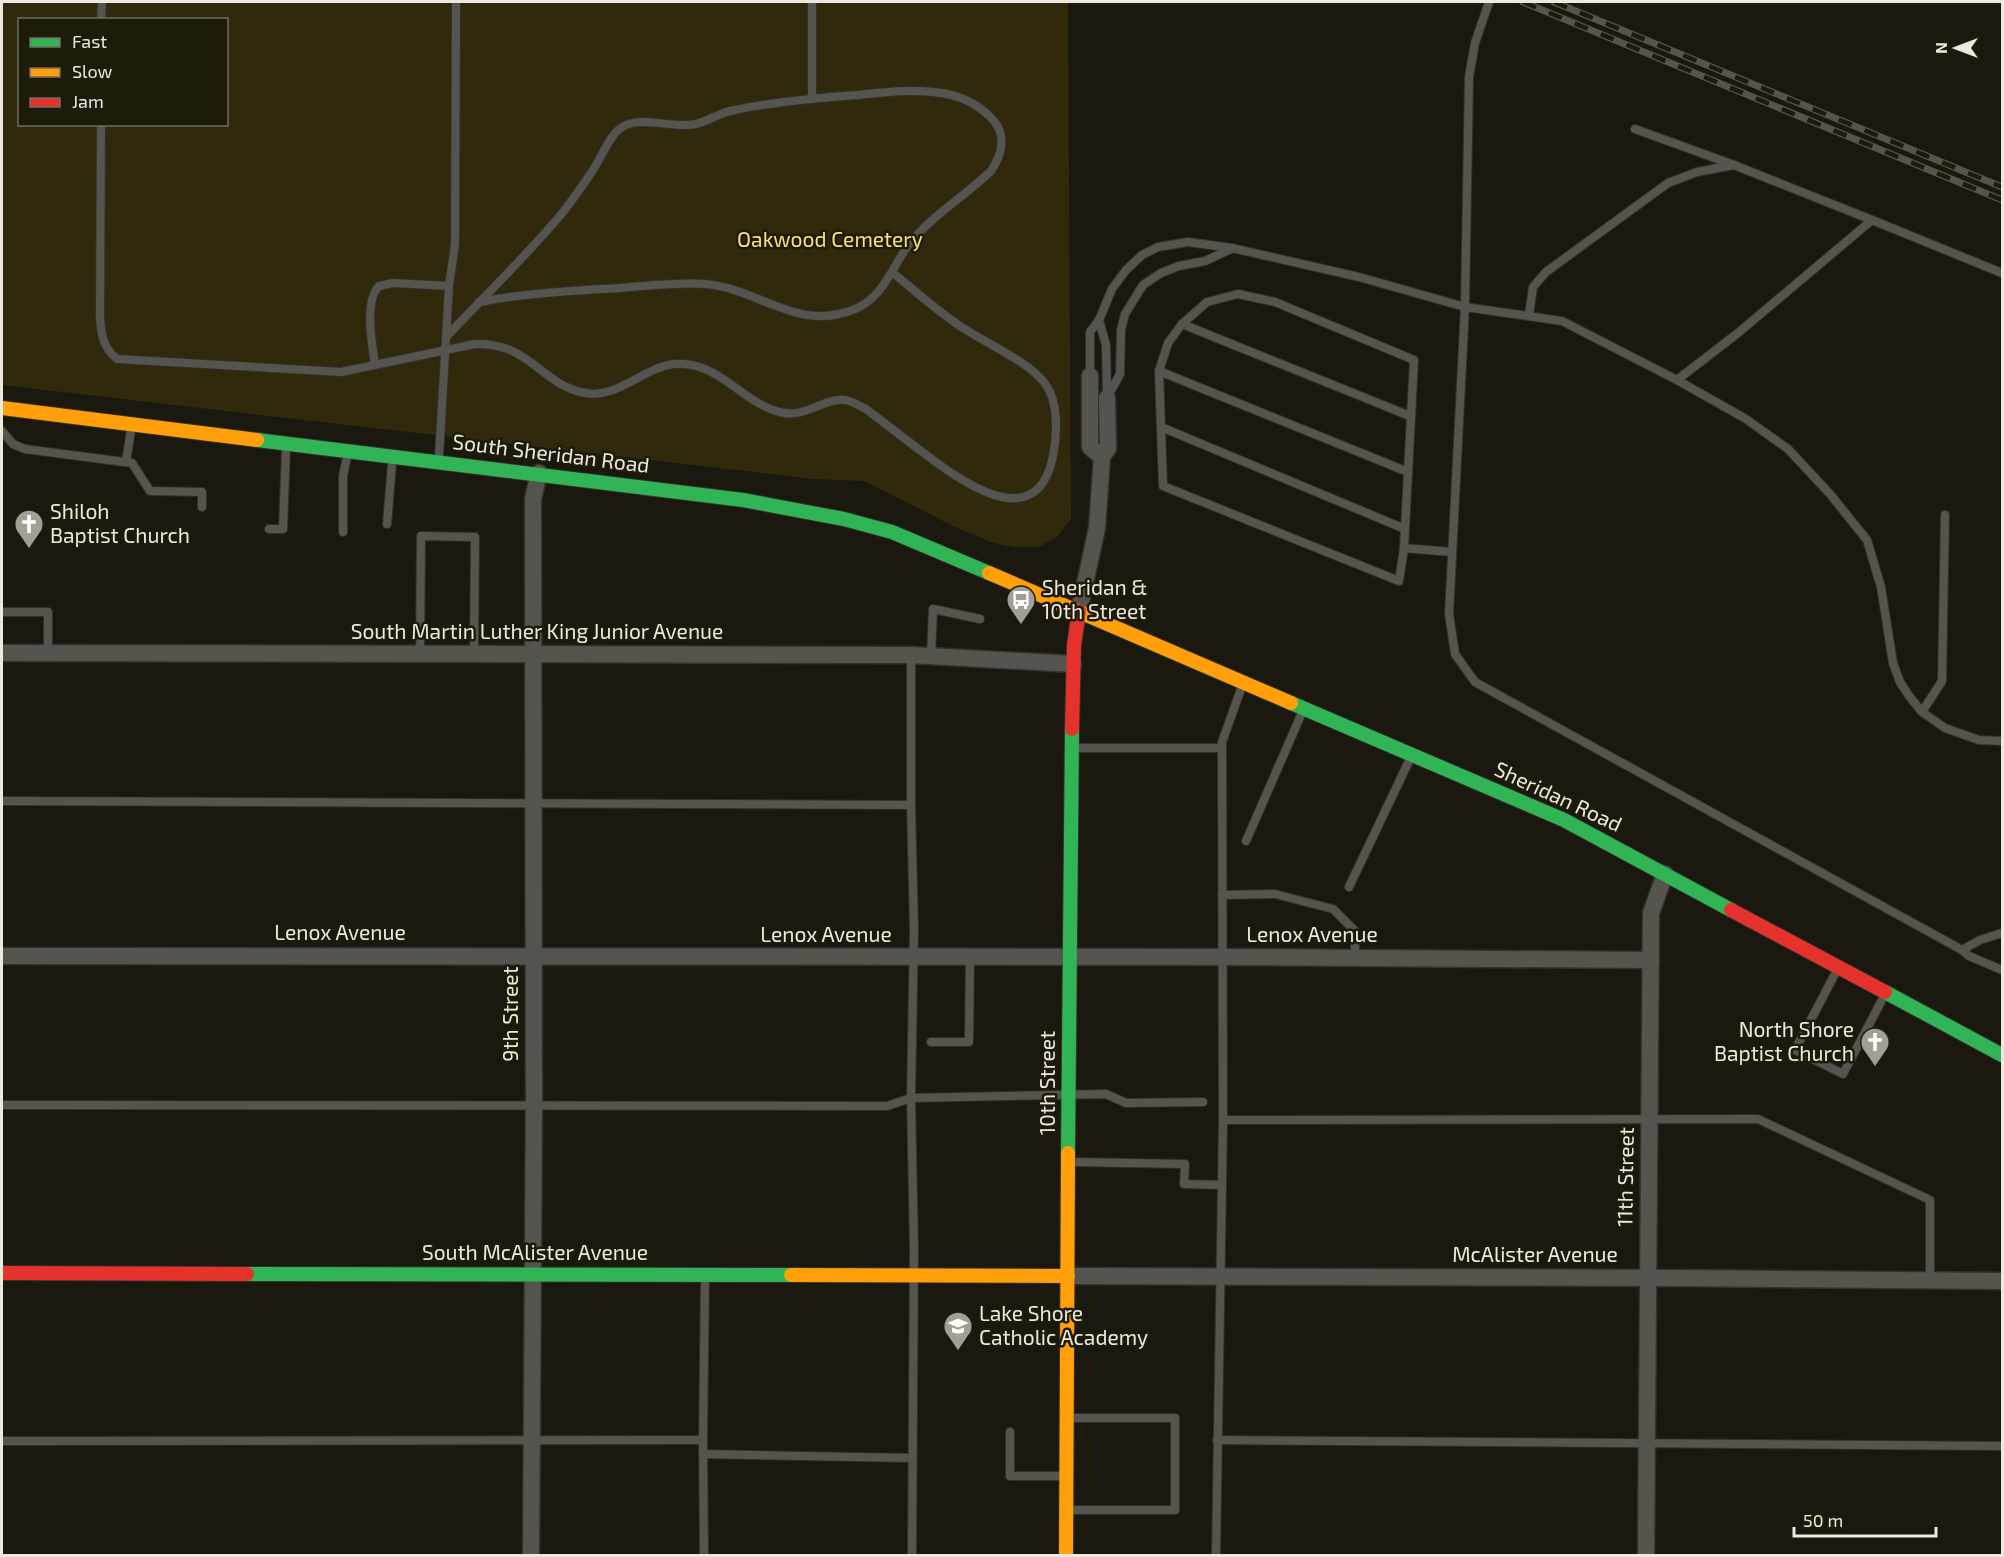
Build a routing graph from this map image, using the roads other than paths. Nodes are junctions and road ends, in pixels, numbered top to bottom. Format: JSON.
{"nodes":[{"id":1,"x":102,"y":2,"type":"edge"},
{"id":2,"x":456,"y":2,"type":"edge"},
{"id":3,"x":812,"y":2,"type":"edge"},
{"id":4,"x":1489,"y":2,"type":"edge"},
{"id":5,"x":101,"y":18,"type":"edge"},
{"id":6,"x":812,"y":99,"type":"junction"},
{"id":7,"x":101,"y":126,"type":"edge"},
{"id":8,"x":1635,"y":129,"type":"dead end"},
{"id":9,"x":1734,"y":165,"type":"junction"},
{"id":10,"x":1872,"y":220,"type":"junction"},
{"id":11,"x":1232,"y":248,"type":"junction"},
{"id":12,"x":892,"y":272,"type":"junction"},
{"id":13,"x":2002,"y":273,"type":"edge"},
{"id":14,"x":448,"y":286,"type":"junction"},
{"id":15,"x":479,"y":302,"type":"junction"},
{"id":16,"x":1465,"y":307,"type":"junction"},
{"id":17,"x":1528,"y":315,"type":"junction"},
{"id":18,"x":1099,"y":320,"type":"junction"},
{"id":19,"x":1182,"y":324,"type":"junction"},
{"id":20,"x":446,"y":337,"type":"junction"},
{"id":21,"x":445,"y":351,"type":"junction"},
{"id":22,"x":375,"y":365,"type":"junction"},
{"id":23,"x":1159,"y":371,"type":"junction"},
{"id":24,"x":1090,"y":376,"type":"joint"},
{"id":25,"x":1677,"y":380,"type":"junction"},
{"id":26,"x":1107,"y":398,"type":"junction"},
{"id":27,"x":2,"y":408,"type":"edge"},
{"id":28,"x":1410,"y":416,"type":"junction"},
{"id":29,"x":131,"y":423,"type":"junction"},
{"id":30,"x":1161,"y":427,"type":"junction"},
{"id":31,"x":2,"y":431,"type":"edge"},
{"id":32,"x":286,"y":443,"type":"junction"},
{"id":33,"x":348,"y":450,"type":"junction"},
{"id":34,"x":394,"y":456,"type":"junction"},
{"id":35,"x":1102,"y":457,"type":"junction"},
{"id":36,"x":126,"y":462,"type":"junction"},
{"id":37,"x":439,"y":462,"type":"junction"},
{"id":38,"x":1408,"y":472,"type":"junction"},
{"id":39,"x":538,"y":474,"type":"junction"},
{"id":40,"x":202,"y":507,"type":"dead end"},
{"id":41,"x":1946,"y":515,"type":"dead end"},
{"id":42,"x":387,"y":524,"type":"dead end"},
{"id":43,"x":269,"y":530,"type":"dead end"},
{"id":44,"x":1405,"y":530,"type":"junction"},
{"id":45,"x":343,"y":532,"type":"dead end"},
{"id":46,"x":1404,"y":548,"type":"junction"},
{"id":47,"x":1452,"y":552,"type":"junction"},
{"id":48,"x":1079,"y":610,"type":"junction"},
{"id":49,"x":2,"y":612,"type":"edge"},
{"id":50,"x":980,"y":619,"type":"dead end"},
{"id":51,"x":2,"y":653,"type":"edge"},
{"id":52,"x":48,"y":653,"type":"junction"},
{"id":53,"x":420,"y":654,"type":"junction"},
{"id":54,"x":474,"y":654,"type":"junction"},
{"id":55,"x":533,"y":654,"type":"junction"},
{"id":56,"x":911,"y":655,"type":"junction"},
{"id":57,"x":931,"y":656,"type":"junction"},
{"id":58,"x":1073,"y":664,"type":"junction"},
{"id":59,"x":1243,"y":683,"type":"junction"},
{"id":60,"x":1304,"y":709,"type":"junction"},
{"id":61,"x":1922,"y":712,"type":"junction"},
{"id":62,"x":2002,"y":741,"type":"edge"},
{"id":63,"x":1071,"y":748,"type":"junction"},
{"id":64,"x":1222,"y":748,"type":"junction"},
{"id":65,"x":1412,"y":755,"type":"junction"},
{"id":66,"x":2,"y":801,"type":"edge"},
{"id":67,"x":533,"y":805,"type":"junction"},
{"id":68,"x":911,"y":805,"type":"junction"},
{"id":69,"x":1246,"y":841,"type":"dead end"},
{"id":70,"x":1665,"y":873,"type":"junction"},
{"id":71,"x":1349,"y":887,"type":"dead end"},
{"id":72,"x":1222,"y":895,"type":"junction"},
{"id":73,"x":2002,"y":933,"type":"edge"},
{"id":74,"x":1962,"y":950,"type":"junction"},
{"id":75,"x":2,"y":956,"type":"edge"},
{"id":76,"x":533,"y":956,"type":"junction"},
{"id":77,"x":914,"y":957,"type":"junction"},
{"id":78,"x":970,"y":957,"type":"junction"},
{"id":79,"x":1222,"y":957,"type":"junction"},
{"id":80,"x":1069,"y":958,"type":"junction"},
{"id":81,"x":1355,"y":958,"type":"junction"},
{"id":82,"x":1651,"y":960,"type":"junction"},
{"id":83,"x":1839,"y":967,"type":"junction"},
{"id":84,"x":2002,"y":970,"type":"edge"},
{"id":85,"x":1886,"y":992,"type":"junction"},
{"id":86,"x":931,"y":1042,"type":"dead end"},
{"id":87,"x":2002,"y":1055,"type":"edge"},
{"id":88,"x":1069,"y":1096,"type":"junction"},
{"id":89,"x":911,"y":1098,"type":"junction"},
{"id":90,"x":1203,"y":1102,"type":"dead end"},
{"id":91,"x":2,"y":1105,"type":"edge"},
{"id":92,"x":534,"y":1106,"type":"junction"},
{"id":93,"x":1650,"y":1118,"type":"junction"},
{"id":94,"x":1222,"y":1120,"type":"junction"},
{"id":95,"x":1068,"y":1162,"type":"junction"},
{"id":96,"x":1222,"y":1185,"type":"junction"},
{"id":97,"x":2,"y":1273,"type":"edge"},
{"id":98,"x":532,"y":1274,"type":"junction"},
{"id":99,"x":705,"y":1274,"type":"junction"},
{"id":100,"x":914,"y":1275,"type":"junction"},
{"id":101,"x":1068,"y":1276,"type":"junction"},
{"id":102,"x":1220,"y":1276,"type":"junction"},
{"id":103,"x":1648,"y":1278,"type":"junction"},
{"id":104,"x":1930,"y":1280,"type":"junction"},
{"id":105,"x":2002,"y":1281,"type":"edge"},
{"id":106,"x":1067,"y":1418,"type":"junction"},
{"id":107,"x":1010,"y":1432,"type":"dead end"},
{"id":108,"x":531,"y":1438,"type":"junction"},
{"id":109,"x":2,"y":1440,"type":"edge"},
{"id":110,"x":703,"y":1440,"type":"junction"},
{"id":111,"x":1217,"y":1440,"type":"junction"},
{"id":112,"x":1647,"y":1444,"type":"junction"},
{"id":113,"x":2002,"y":1446,"type":"edge"},
{"id":114,"x":703,"y":1454,"type":"junction"},
{"id":115,"x":912,"y":1458,"type":"junction"},
{"id":116,"x":1066,"y":1476,"type":"junction"},
{"id":117,"x":1066,"y":1510,"type":"junction"},
{"id":118,"x":531,"y":1556,"type":"edge"},
{"id":119,"x":704,"y":1556,"type":"edge"},
{"id":120,"x":912,"y":1556,"type":"edge"},
{"id":121,"x":1066,"y":1556,"type":"edge"},
{"id":122,"x":1216,"y":1556,"type":"edge"},
{"id":123,"x":1646,"y":1556,"type":"edge"}],
"edges":[{"from":1,"to":5,"type":"lane"},
{"from":2,"to":14,"type":"lane"},
{"from":3,"to":6,"type":"lane"},
{"from":4,"to":16,"type":"lane"},
{"from":6,"to":12,"type":"lane"},
{"from":6,"to":15,"type":"lane"},
{"from":7,"to":22,"type":"lane"},
{"from":8,"to":9,"type":"lane"},
{"from":9,"to":10,"type":"lane"},
{"from":9,"to":17,"type":"lane"},
{"from":10,"to":13,"type":"lane"},
{"from":10,"to":25,"type":"lane"},
{"from":11,"to":16,"type":"lane"},
{"from":11,"to":18,"type":"lane"},
{"from":11,"to":26,"type":"lane"},
{"from":12,"to":15,"type":"lane"},
{"from":12,"to":21,"type":"lane"},
{"from":14,"to":20,"type":"lane"},
{"from":14,"to":22,"type":"lane"},
{"from":15,"to":20,"type":"lane"},
{"from":16,"to":17,"type":"lane"},
{"from":16,"to":47,"type":"lane"},
{"from":17,"to":25,"type":"lane"},
{"from":18,"to":24,"type":"lane"},
{"from":18,"to":26,"type":"lane"},
{"from":19,"to":23,"type":"lane"},
{"from":19,"to":28,"type":"lane"},
{"from":19,"to":28,"type":"lane"},
{"from":20,"to":21,"type":"lane"},
{"from":21,"to":22,"type":"lane"},
{"from":21,"to":37,"type":"lane"},
{"from":23,"to":30,"type":"lane"},
{"from":23,"to":38,"type":"lane"},
{"from":24,"to":35,"type":"street"},
{"from":25,"to":61,"type":"lane"},
{"from":26,"to":35,"type":"street"},
{"from":27,"to":29,"type":"main road","name":"South Sheridan Road"},
{"from":28,"to":38,"type":"lane"},
{"from":29,"to":32,"type":"main road","name":"South Sheridan Road"},
{"from":29,"to":36,"type":"lane"},
{"from":30,"to":44,"type":"lane"},
{"from":30,"to":46,"type":"lane"},
{"from":31,"to":36,"type":"lane"},
{"from":32,"to":33,"type":"main road","name":"South Sheridan Road"},
{"from":32,"to":43,"type":"lane"},
{"from":33,"to":34,"type":"main road","name":"South Sheridan Road"},
{"from":33,"to":45,"type":"lane"},
{"from":34,"to":37,"type":"main road","name":"South Sheridan Road"},
{"from":34,"to":42,"type":"lane"},
{"from":35,"to":48,"type":"street"},
{"from":36,"to":40,"type":"lane"},
{"from":37,"to":39,"type":"main road","name":"South Sheridan Road"},
{"from":38,"to":44,"type":"lane"},
{"from":39,"to":48,"type":"main road","name":"South Sheridan Road"},
{"from":39,"to":55,"type":"street","name":"9th Street"},
{"from":41,"to":61,"type":"lane"},
{"from":44,"to":46,"type":"lane"},
{"from":46,"to":47,"type":"lane"},
{"from":47,"to":74,"type":"lane"},
{"from":48,"to":58,"type":"main road","name":"10th Street"},
{"from":48,"to":59,"type":"main road","name":"Sheridan Road"},
{"from":49,"to":52,"type":"lane"},
{"from":50,"to":57,"type":"lane"},
{"from":51,"to":52,"type":"street","name":"South Martin Luther King Junior Avenue"},
{"from":52,"to":53,"type":"street","name":"South Martin Luther King Junior Avenue"},
{"from":53,"to":54,"type":"street","name":"South Martin Luther King Junior Avenue"},
{"from":53,"to":54,"type":"lane"},
{"from":54,"to":55,"type":"street","name":"South Martin Luther King Junior Avenue"},
{"from":55,"to":56,"type":"street","name":"South Martin Luther King Junior Avenue"},
{"from":55,"to":67,"type":"street","name":"9th Street"},
{"from":56,"to":57,"type":"street","name":"South Martin Luther King Junior Avenue"},
{"from":56,"to":68,"type":"lane"},
{"from":57,"to":58,"type":"street","name":"South Martin Luther King Junior Avenue"},
{"from":58,"to":63,"type":"main road","name":"10th Street"},
{"from":59,"to":60,"type":"main road","name":"Sheridan Road"},
{"from":59,"to":64,"type":"lane"},
{"from":60,"to":65,"type":"main road","name":"Sheridan Road"},
{"from":60,"to":69,"type":"lane"},
{"from":61,"to":62,"type":"lane"},
{"from":63,"to":64,"type":"lane"},
{"from":63,"to":80,"type":"main road","name":"10th Street"},
{"from":64,"to":72,"type":"lane"},
{"from":65,"to":70,"type":"main road","name":"Sheridan Road"},
{"from":65,"to":71,"type":"lane"},
{"from":66,"to":67,"type":"lane"},
{"from":67,"to":68,"type":"lane"},
{"from":67,"to":76,"type":"street","name":"9th Street"},
{"from":68,"to":77,"type":"lane"},
{"from":70,"to":82,"type":"street","name":"11th Street"},
{"from":70,"to":83,"type":"main road","name":"Sheridan Road"},
{"from":72,"to":79,"type":"lane"},
{"from":72,"to":81,"type":"lane"},
{"from":73,"to":74,"type":"lane"},
{"from":74,"to":84,"type":"lane"},
{"from":75,"to":76,"type":"street","name":"Lenox Avenue"},
{"from":76,"to":77,"type":"street","name":"Lenox Avenue"},
{"from":76,"to":92,"type":"street","name":"9th Street"},
{"from":77,"to":78,"type":"street","name":"Lenox Avenue"},
{"from":77,"to":89,"type":"lane"},
{"from":78,"to":80,"type":"street","name":"Lenox Avenue"},
{"from":78,"to":86,"type":"lane"},
{"from":79,"to":80,"type":"street","name":"Lenox Avenue"},
{"from":79,"to":81,"type":"street","name":"Lenox Avenue"},
{"from":79,"to":94,"type":"lane"},
{"from":80,"to":88,"type":"main road","name":"10th Street"},
{"from":81,"to":82,"type":"street","name":"Lenox Avenue"},
{"from":82,"to":93,"type":"street","name":"11th Street"},
{"from":83,"to":85,"type":"main road","name":"Sheridan Road"},
{"from":83,"to":85,"type":"lane"},
{"from":85,"to":87,"type":"main road","name":"Sheridan Road"},
{"from":88,"to":89,"type":"lane"},
{"from":88,"to":90,"type":"lane"},
{"from":88,"to":95,"type":"main road","name":"10th Street"},
{"from":89,"to":92,"type":"lane"},
{"from":89,"to":100,"type":"lane"},
{"from":91,"to":92,"type":"lane"},
{"from":92,"to":98,"type":"street","name":"9th Street"},
{"from":93,"to":94,"type":"lane"},
{"from":93,"to":103,"type":"street","name":"11th Street"},
{"from":93,"to":104,"type":"lane"},
{"from":94,"to":96,"type":"lane"},
{"from":95,"to":96,"type":"lane"},
{"from":95,"to":101,"type":"main road","name":"10th Street"},
{"from":96,"to":102,"type":"lane"},
{"from":97,"to":98,"type":"main road","name":"South McAlister Avenue"},
{"from":98,"to":99,"type":"main road","name":"South McAlister Avenue"},
{"from":98,"to":108,"type":"street","name":"9th Street"},
{"from":99,"to":100,"type":"main road","name":"South McAlister Avenue"},
{"from":99,"to":110,"type":"lane"},
{"from":100,"to":101,"type":"main road","name":"South McAlister Avenue"},
{"from":100,"to":115,"type":"lane"},
{"from":101,"to":102,"type":"street","name":"McAlister Avenue"},
{"from":101,"to":106,"type":"main road","name":"10th Street"},
{"from":102,"to":103,"type":"street","name":"McAlister Avenue"},
{"from":102,"to":111,"type":"lane"},
{"from":103,"to":104,"type":"street","name":"McAlister Avenue"},
{"from":103,"to":112,"type":"street","name":"11th Street"},
{"from":104,"to":105,"type":"street","name":"McAlister Avenue"},
{"from":106,"to":116,"type":"main road","name":"10th Street"},
{"from":106,"to":117,"type":"lane"},
{"from":107,"to":116,"type":"lane"},
{"from":108,"to":109,"type":"lane"},
{"from":108,"to":110,"type":"lane"},
{"from":108,"to":118,"type":"street","name":"9th Street"},
{"from":110,"to":114,"type":"lane"},
{"from":111,"to":112,"type":"lane"},
{"from":111,"to":122,"type":"lane"},
{"from":112,"to":113,"type":"lane"},
{"from":112,"to":123,"type":"street","name":"11th Street"},
{"from":114,"to":115,"type":"lane"},
{"from":114,"to":119,"type":"lane"},
{"from":115,"to":120,"type":"lane"},
{"from":116,"to":117,"type":"main road","name":"10th Street"},
{"from":117,"to":121,"type":"main road","name":"10th Street"}]}
